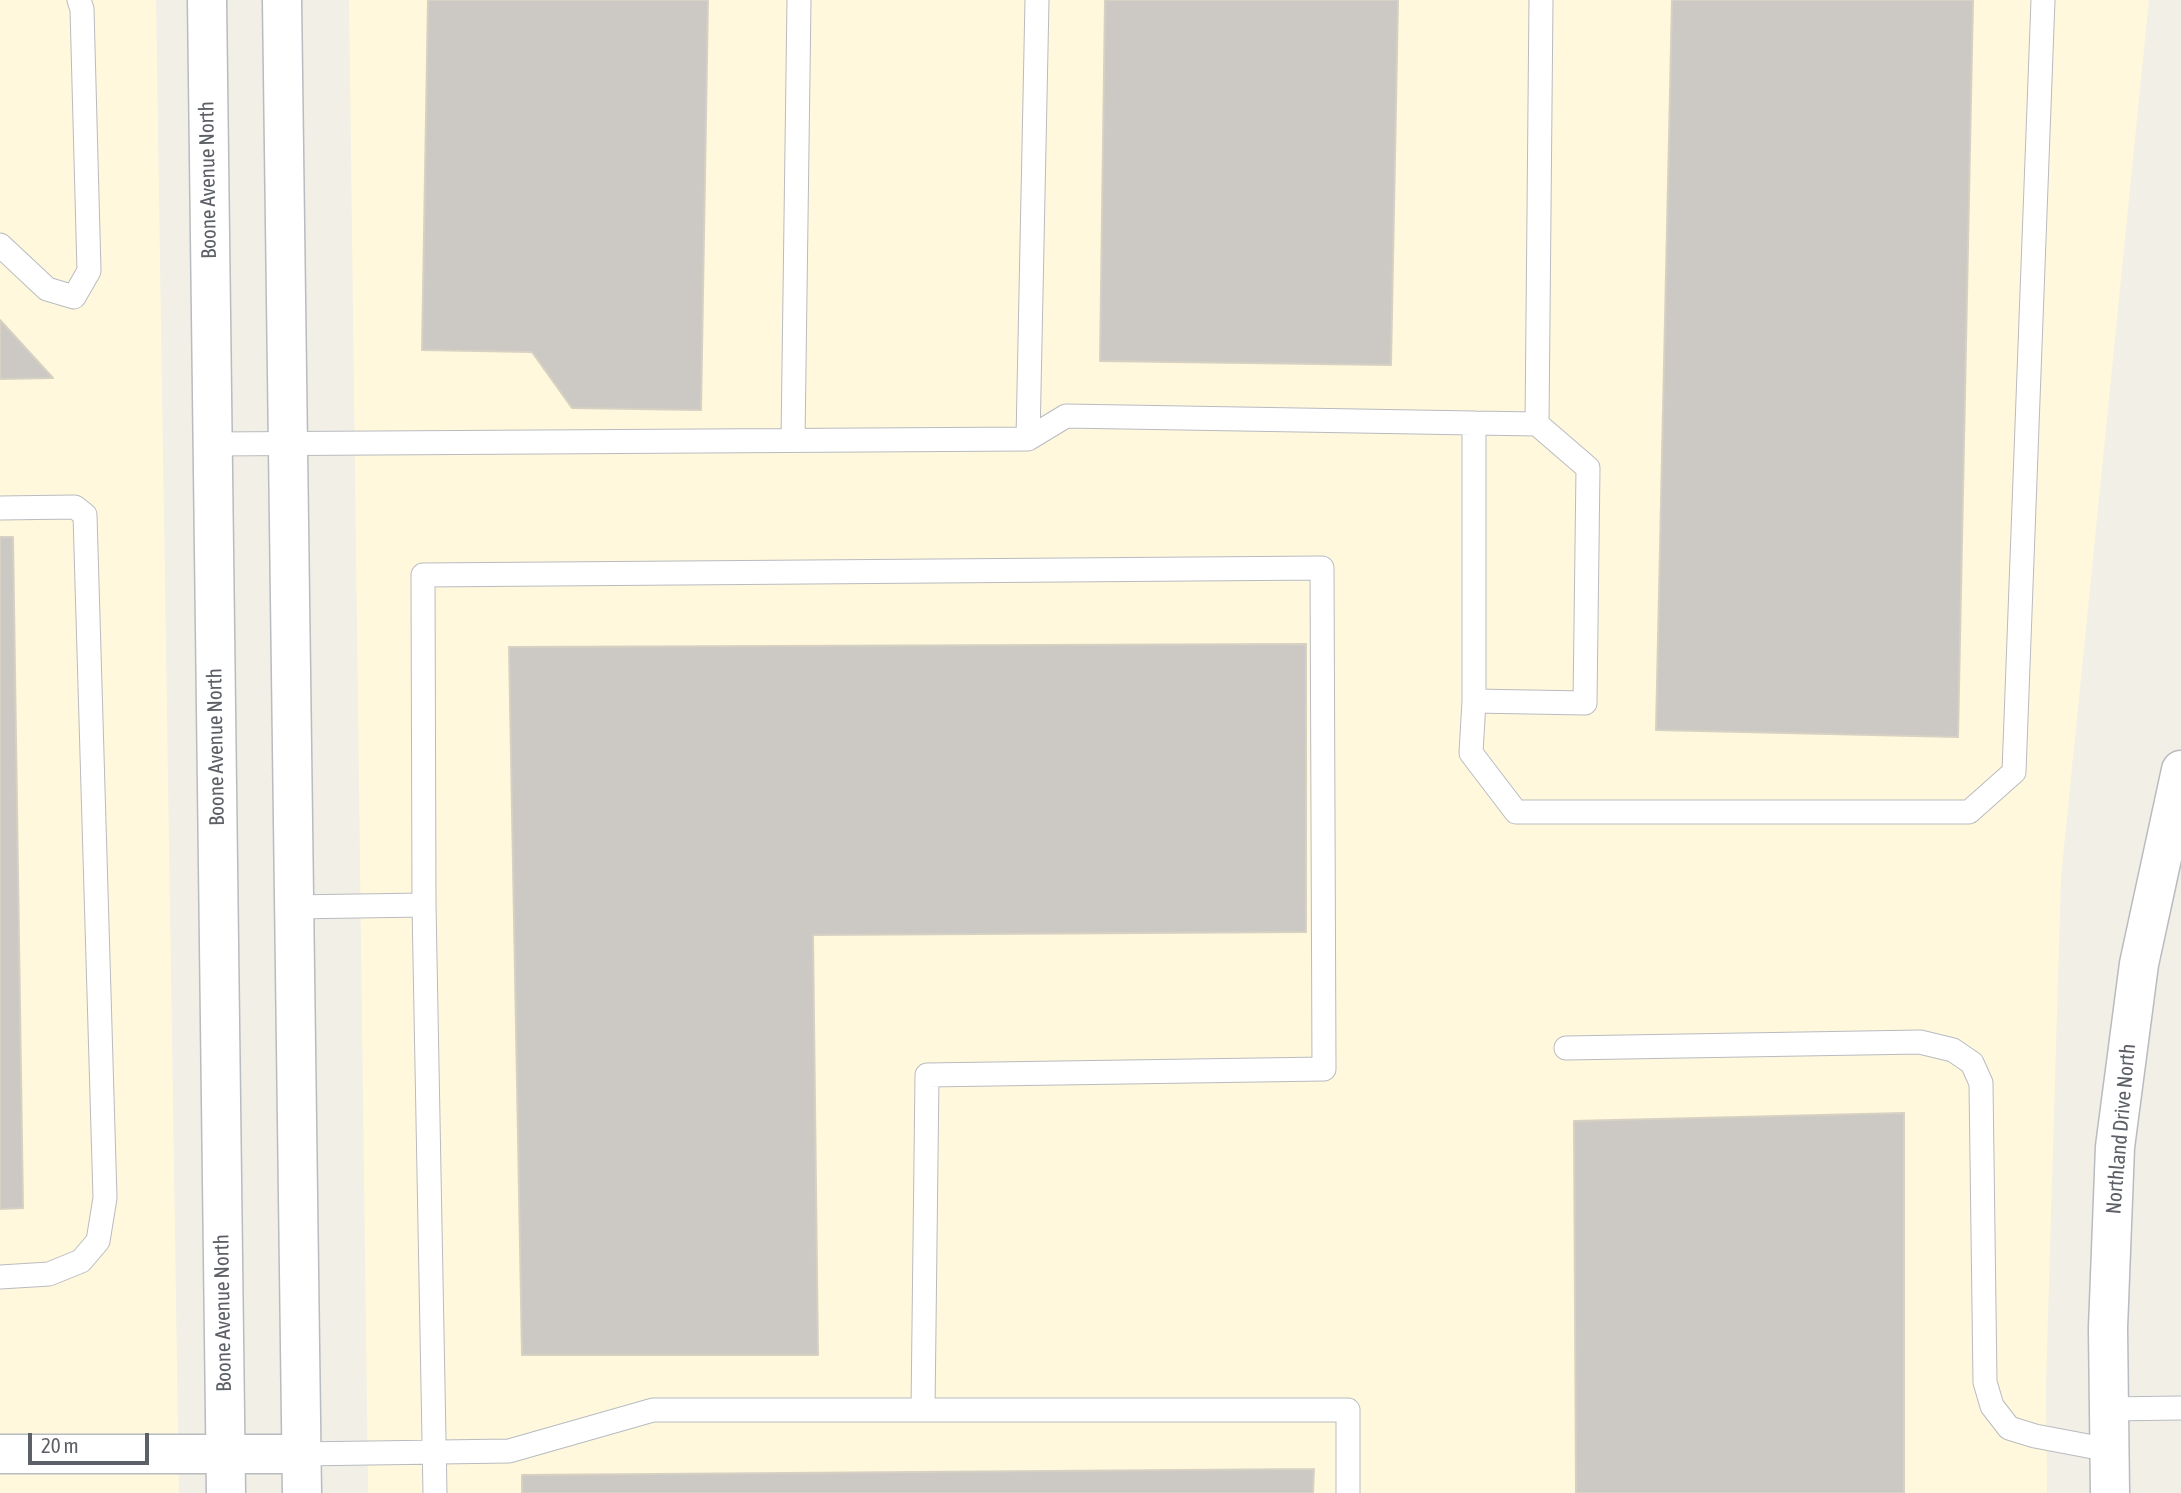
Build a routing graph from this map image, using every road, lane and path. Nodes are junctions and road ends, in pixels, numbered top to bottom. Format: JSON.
{"nodes":[{"id":1,"x":79,"y":0,"type":"edge"},
{"id":2,"x":207,"y":0,"type":"edge"},
{"id":3,"x":282,"y":0,"type":"edge"},
{"id":4,"x":799,"y":0,"type":"edge"},
{"id":5,"x":1037,"y":0,"type":"edge"},
{"id":6,"x":1541,"y":0,"type":"edge"},
{"id":7,"x":2043,"y":0,"type":"edge"},
{"id":8,"x":0,"y":245,"type":"edge"},
{"id":9,"x":1474,"y":423,"type":"junction"},
{"id":10,"x":1537,"y":424,"type":"junction"},
{"id":11,"x":1028,"y":439,"type":"junction"},
{"id":12,"x":793,"y":440,"type":"junction"},
{"id":13,"x":212,"y":444,"type":"junction"},
{"id":14,"x":288,"y":444,"type":"junction"},
{"id":15,"x":0,"y":508,"type":"edge"},
{"id":16,"x":1474,"y":701,"type":"junction"},
{"id":17,"x":2181,"y":770,"type":"edge"},
{"id":18,"x":424,"y":905,"type":"junction"},
{"id":19,"x":293,"y":907,"type":"junction"},
{"id":20,"x":1566,"y":1048,"type":"dead end"},
{"id":21,"x":0,"y":1277,"type":"edge"},
{"id":22,"x":2181,"y":1408,"type":"edge"},
{"id":23,"x":2109,"y":1409,"type":"junction"},
{"id":24,"x":923,"y":1410,"type":"junction"},
{"id":25,"x":2109,"y":1450,"type":"junction"},
{"id":26,"x":0,"y":1454,"type":"edge"},
{"id":27,"x":301,"y":1454,"type":"junction"},
{"id":28,"x":434,"y":1454,"type":"junction"},
{"id":29,"x":225,"y":1455,"type":"junction"},
{"id":30,"x":226,"y":1493,"type":"edge"},
{"id":31,"x":302,"y":1493,"type":"edge"},
{"id":32,"x":435,"y":1493,"type":"edge"},
{"id":33,"x":1348,"y":1493,"type":"edge"},
{"id":34,"x":2110,"y":1493,"type":"edge"}],
"edges":[{"from":1,"to":8,"type":"lane"},
{"from":2,"to":13,"type":"street","name":"Boone Avenue North"},
{"from":3,"to":14,"type":"street"},
{"from":4,"to":12,"type":"lane"},
{"from":5,"to":11,"type":"lane"},
{"from":6,"to":10,"type":"lane"},
{"from":7,"to":16,"type":"lane"},
{"from":9,"to":10,"type":"lane"},
{"from":9,"to":11,"type":"lane"},
{"from":9,"to":16,"type":"lane"},
{"from":10,"to":16,"type":"lane"},
{"from":11,"to":12,"type":"lane"},
{"from":12,"to":14,"type":"lane"},
{"from":13,"to":14,"type":"lane"},
{"from":13,"to":29,"type":"street","name":"Boone Avenue North"},
{"from":14,"to":19,"type":"street"},
{"from":15,"to":21,"type":"lane"},
{"from":17,"to":23,"type":"street","name":"Northland Drive North"},
{"from":18,"to":19,"type":"lane"},
{"from":18,"to":24,"type":"lane"},
{"from":18,"to":28,"type":"lane"},
{"from":19,"to":27,"type":"street"},
{"from":20,"to":25,"type":"lane"},
{"from":22,"to":23,"type":"lane"},
{"from":23,"to":25,"type":"street","name":"Northland Drive North"},
{"from":24,"to":28,"type":"lane"},
{"from":24,"to":33,"type":"lane"},
{"from":25,"to":34,"type":"street","name":"Northland Drive North"},
{"from":26,"to":29,"type":"street"},
{"from":27,"to":28,"type":"lane"},
{"from":27,"to":29,"type":"street"},
{"from":27,"to":31,"type":"street"},
{"from":28,"to":32,"type":"lane"},
{"from":29,"to":30,"type":"street","name":"Boone Avenue North"}]}
